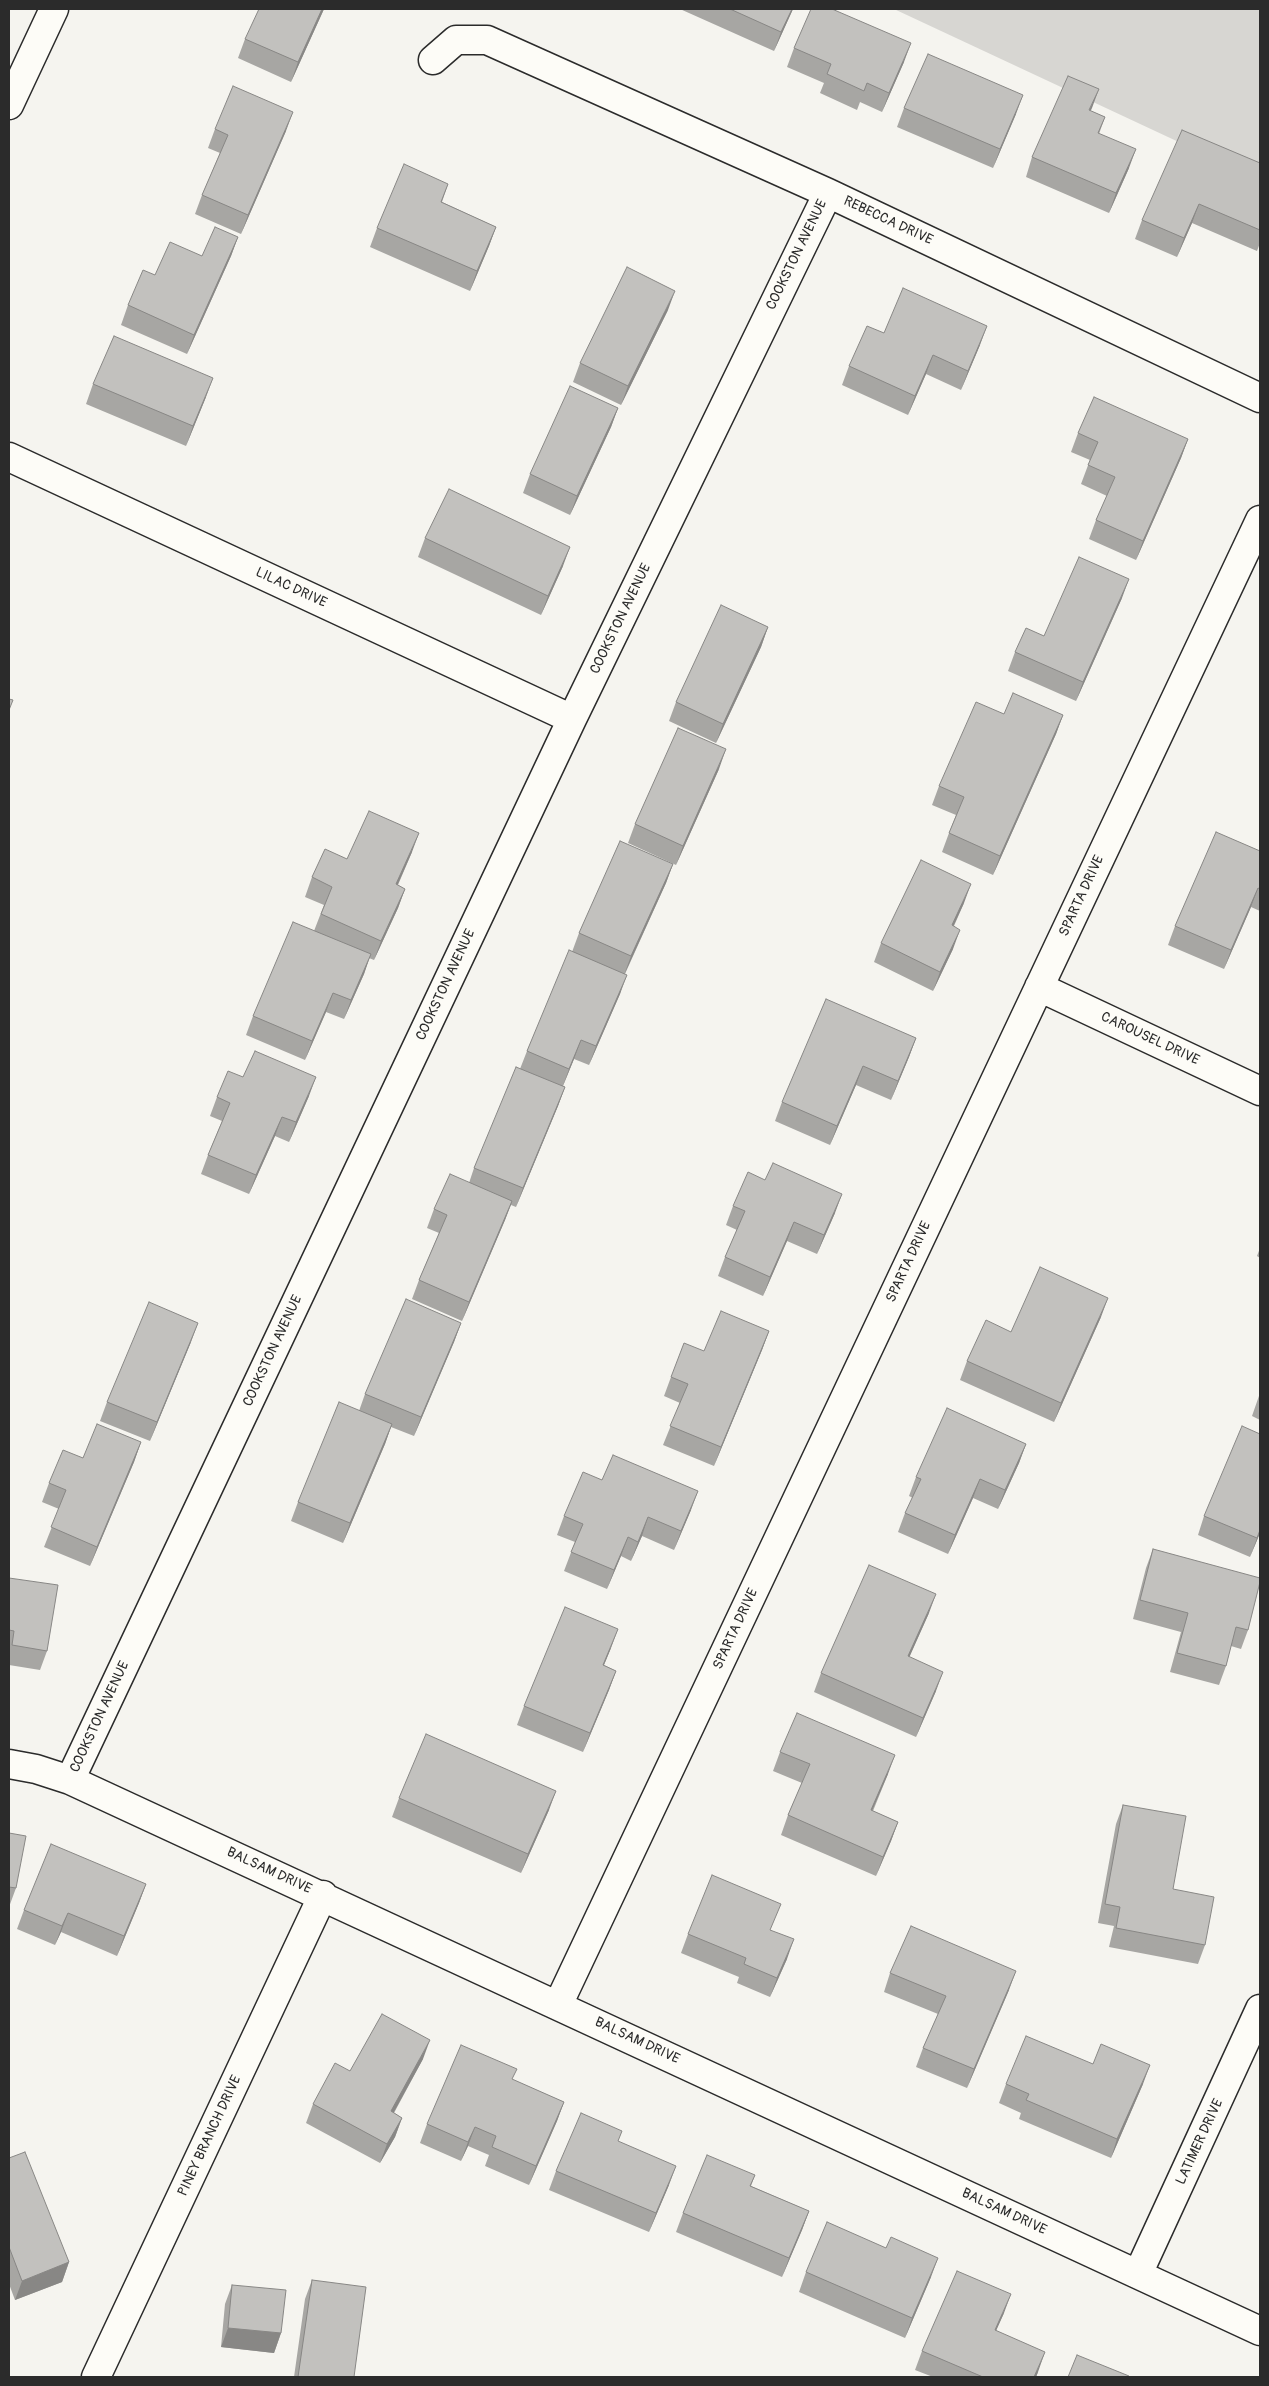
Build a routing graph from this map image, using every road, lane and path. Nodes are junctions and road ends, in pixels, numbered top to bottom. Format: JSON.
{"nodes":[{"id":1,"x":54,"y":9,"type":"edge"},
{"id":2,"x":433,"y":60,"type":"dead end"},
{"id":3,"x":9,"y":104,"type":"edge"},
{"id":4,"x":828,"y":192,"type":"junction"},
{"id":5,"x":1260,"y":398,"type":"edge"},
{"id":6,"x":9,"y":457,"type":"edge"},
{"id":7,"x":1260,"y":520,"type":"edge"},
{"id":8,"x":572,"y":719,"type":"junction"},
{"id":9,"x":1040,"y":987,"type":"junction"},
{"id":10,"x":1260,"y":1091,"type":"edge"},
{"id":11,"x":9,"y":1764,"type":"edge"},
{"id":12,"x":70,"y":1780,"type":"junction"},
{"id":13,"x":323,"y":1895,"type":"junction"},
{"id":14,"x":558,"y":2005,"type":"junction"},
{"id":15,"x":1260,"y":2008,"type":"edge"},
{"id":16,"x":1138,"y":2274,"type":"junction"},
{"id":17,"x":1260,"y":2331,"type":"edge"},
{"id":18,"x":96,"y":2377,"type":"edge"}],
"edges":[{"from":1,"to":3,"type":"street"},
{"from":2,"to":4,"type":"street","name":"REBECCA DRIVE"},
{"from":4,"to":5,"type":"street","name":"REBECCA DRIVE"},
{"from":4,"to":8,"type":"street","name":"COOKSTON AVENUE"},
{"from":6,"to":8,"type":"street","name":"LILAC DRIVE"},
{"from":7,"to":9,"type":"street","name":"SPARTA DRIVE"},
{"from":8,"to":12,"type":"street","name":"COOKSTON AVENUE"},
{"from":9,"to":10,"type":"street","name":"CAROUSEL DRIVE"},
{"from":9,"to":14,"type":"street","name":"SPARTA DRIVE"},
{"from":11,"to":12,"type":"street","name":"BALSAM DRIVE"},
{"from":12,"to":13,"type":"street","name":"BALSAM DRIVE"},
{"from":13,"to":14,"type":"street","name":"BALSAM DRIVE"},
{"from":13,"to":18,"type":"street","name":"PINEY BRANCH DRIVE"},
{"from":14,"to":16,"type":"street","name":"BALSAM DRIVE"},
{"from":15,"to":16,"type":"street","name":"LATIMER DRIVE"},
{"from":16,"to":17,"type":"street","name":"BALSAM DRIVE"}]}
